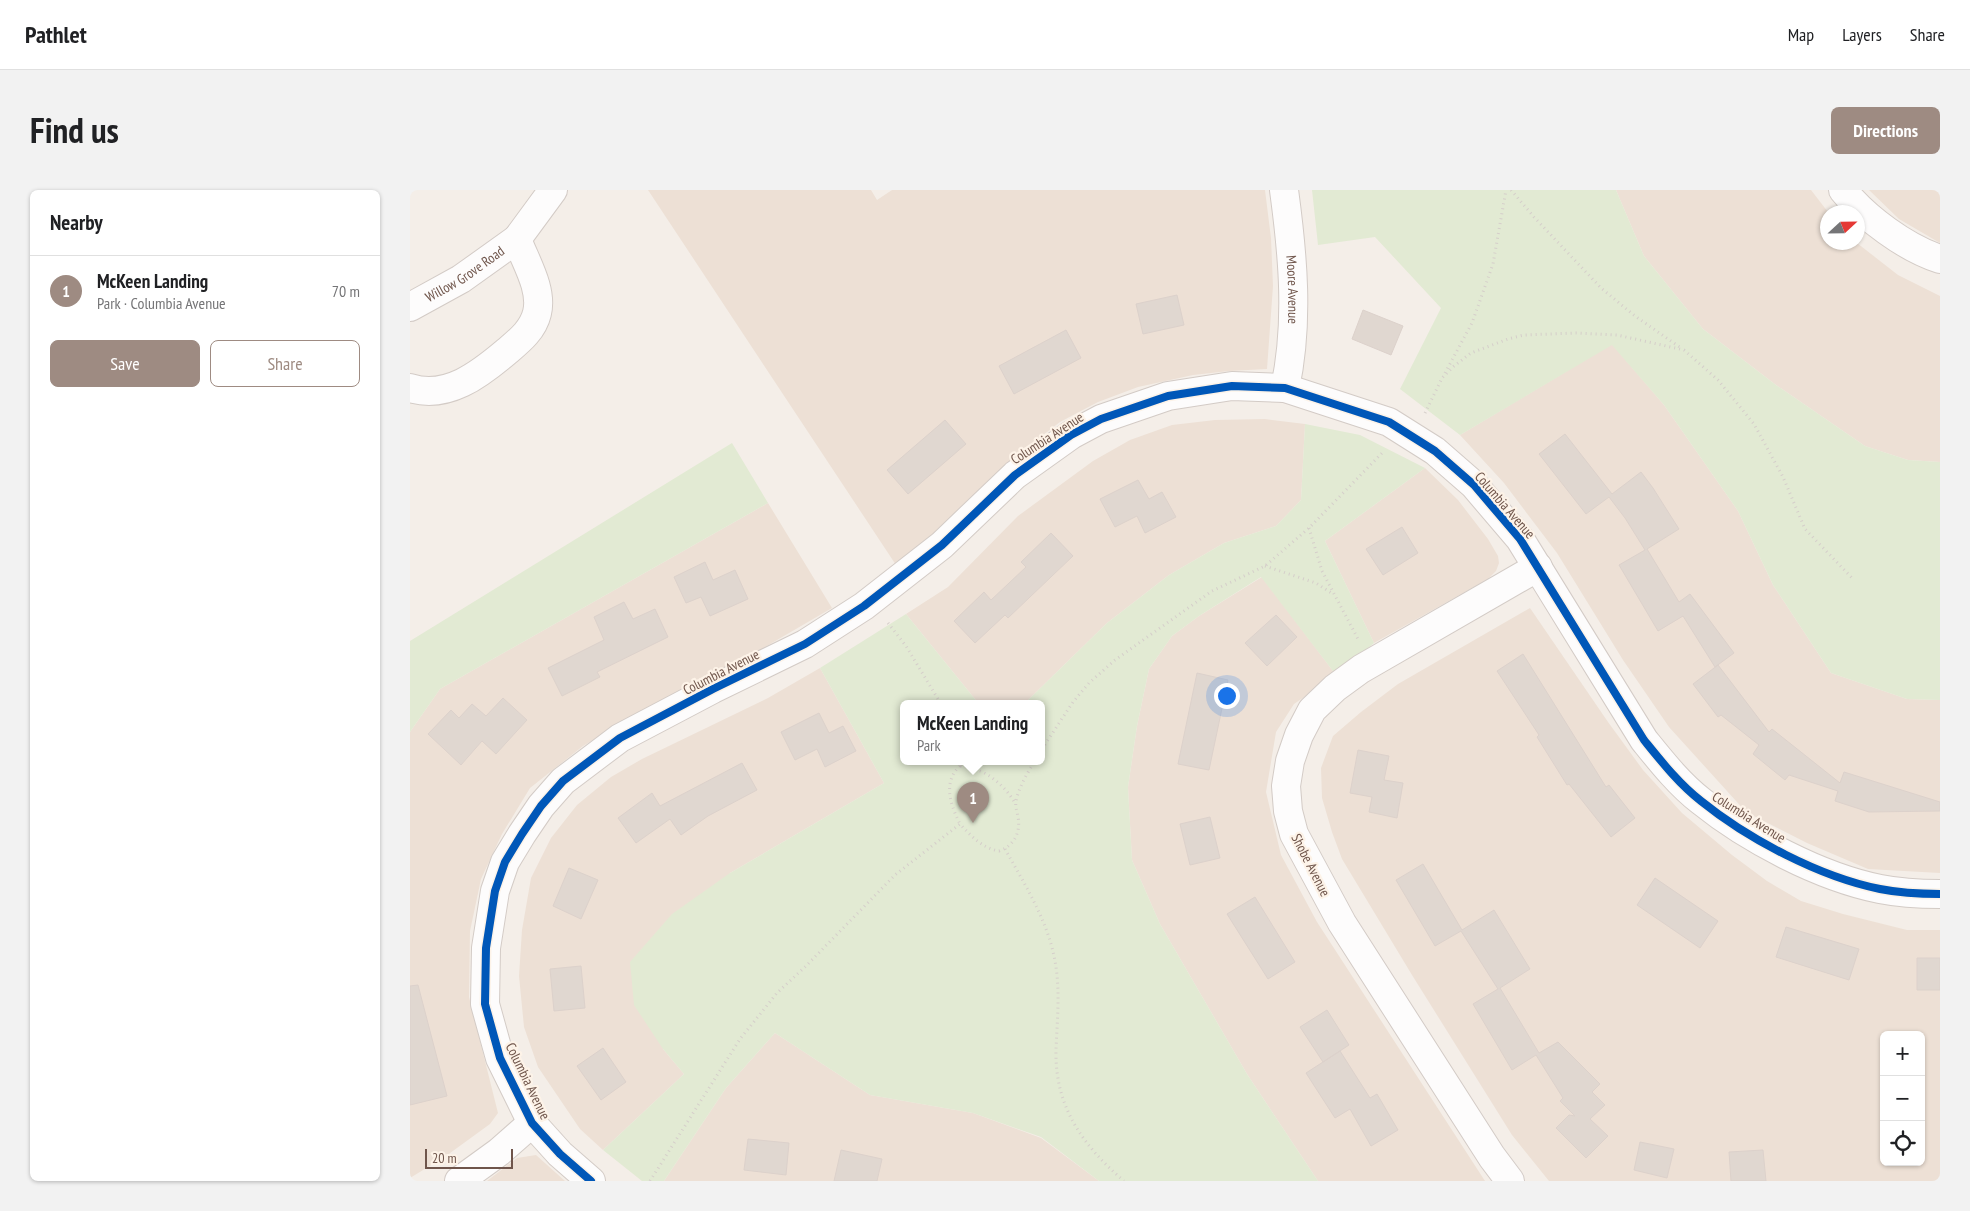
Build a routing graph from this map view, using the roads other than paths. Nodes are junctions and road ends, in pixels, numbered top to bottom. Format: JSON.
{"nodes":[{"id":1,"x":553,"y":190,"type":"edge"},
{"id":2,"x":1284,"y":190,"type":"edge"},
{"id":3,"x":1843,"y":190,"type":"edge"},
{"id":4,"x":516,"y":239,"type":"junction"},
{"id":5,"x":1940,"y":259,"type":"edge"},
{"id":6,"x":410,"y":307,"type":"edge"},
{"id":7,"x":410,"y":388,"type":"edge"},
{"id":8,"x":1285,"y":388,"type":"junction"},
{"id":9,"x":1538,"y":567,"type":"junction"},
{"id":10,"x":1940,"y":894,"type":"edge"},
{"id":11,"x":532,"y":1124,"type":"junction"},
{"id":12,"x":459,"y":1181,"type":"edge"},
{"id":13,"x":591,"y":1181,"type":"edge"},
{"id":14,"x":1510,"y":1181,"type":"edge"}],
"edges":[{"from":1,"to":4,"type":"street","name":"Willow Grove Road"},
{"from":2,"to":8,"type":"street","name":"Moore Avenue"},
{"from":3,"to":5,"type":"street"},
{"from":4,"to":6,"type":"street","name":"Willow Grove Road"},
{"from":4,"to":7,"type":"street","name":"Willow Grove Road"},
{"from":8,"to":9,"type":"street","name":"Columbia Avenue"},
{"from":8,"to":11,"type":"street","name":"Columbia Avenue"},
{"from":9,"to":10,"type":"street","name":"Columbia Avenue"},
{"from":9,"to":14,"type":"street","name":"Shobe Avenue"},
{"from":11,"to":12,"type":"street"},
{"from":11,"to":13,"type":"street","name":"Columbia Avenue"}]}
